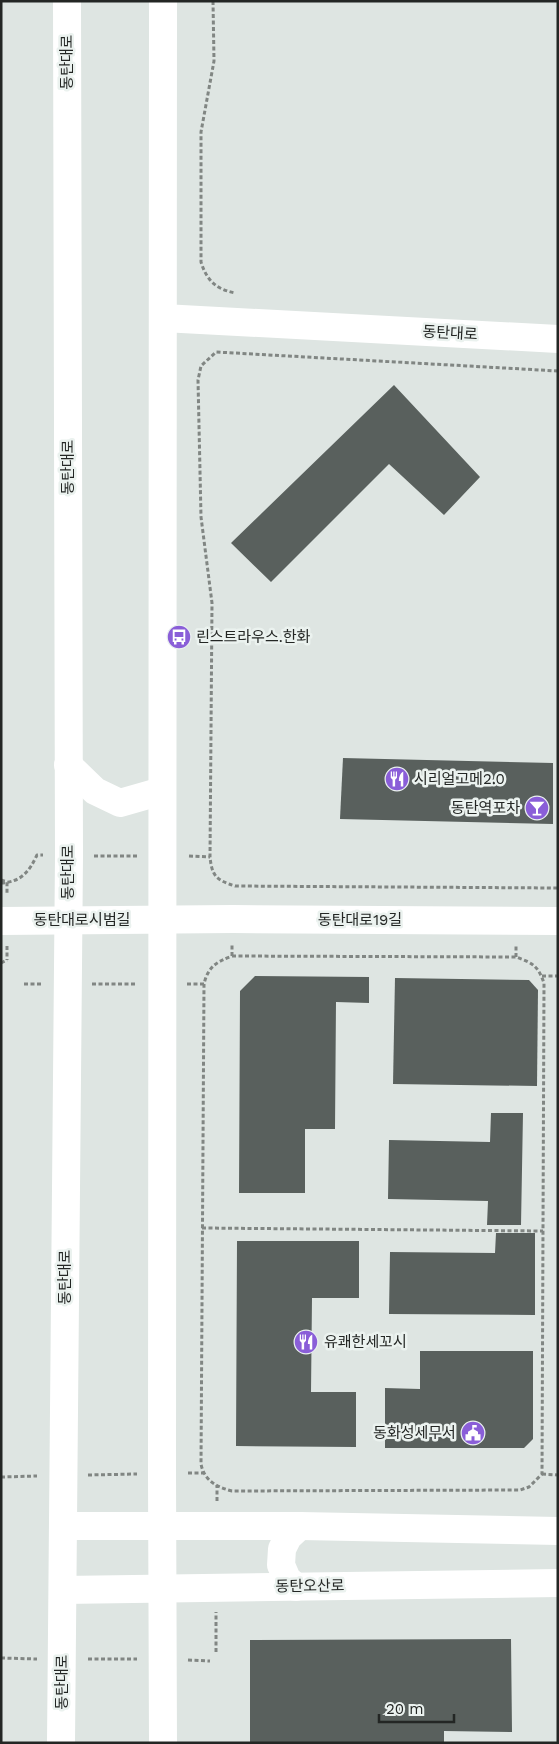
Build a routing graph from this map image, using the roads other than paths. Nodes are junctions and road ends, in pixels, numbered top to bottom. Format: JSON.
{"nodes":[{"id":1,"x":67,"y":1,"type":"edge"},
{"id":2,"x":164,"y":1,"type":"edge"},
{"id":3,"x":163,"y":318,"type":"junction"},
{"id":4,"x":558,"y":339,"type":"edge"},
{"id":5,"x":68,"y":765,"type":"junction"},
{"id":6,"x":162,"y":791,"type":"junction"},
{"id":7,"x":68,"y":920,"type":"junction"},
{"id":8,"x":162,"y":920,"type":"junction"},
{"id":9,"x":1,"y":921,"type":"edge"},
{"id":10,"x":558,"y":921,"type":"edge"},
{"id":11,"x":63,"y":1526,"type":"junction"},
{"id":12,"x":162,"y":1526,"type":"junction"},
{"id":13,"x":300,"y":1526,"type":"junction"},
{"id":14,"x":558,"y":1531,"type":"edge"},
{"id":15,"x":558,"y":1583,"type":"edge"},
{"id":16,"x":296,"y":1587,"type":"junction"},
{"id":17,"x":162,"y":1588,"type":"junction"},
{"id":18,"x":63,"y":1590,"type":"junction"},
{"id":19,"x":61,"y":1743,"type":"edge"},
{"id":20,"x":163,"y":1743,"type":"edge"}],
"edges":[{"from":1,"to":5,"type":"main road","name":"동탄대로"},
{"from":2,"to":3,"type":"main road"},
{"from":3,"to":4,"type":"main road","name":"동탄대로"},
{"from":3,"to":6,"type":"main road"},
{"from":5,"to":6,"type":"main road"},
{"from":5,"to":7,"type":"main road","name":"동탄대로"},
{"from":6,"to":8,"type":"main road"},
{"from":7,"to":8,"type":"main road","name":"동탄대로시범길"},
{"from":7,"to":9,"type":"main road","name":"동탄대로시범길"},
{"from":7,"to":11,"type":"main road","name":"동탄대로"},
{"from":8,"to":10,"type":"main road","name":"동탄대로19길"},
{"from":8,"to":12,"type":"main road"},
{"from":11,"to":12,"type":"main road"},
{"from":11,"to":18,"type":"main road","name":"동탄대로"},
{"from":12,"to":13,"type":"main road"},
{"from":12,"to":17,"type":"main road"},
{"from":13,"to":14,"type":"main road"},
{"from":13,"to":16,"type":"main road"},
{"from":15,"to":16,"type":"main road","name":"동탄오산로"},
{"from":16,"to":17,"type":"main road","name":"동탄오산로"},
{"from":17,"to":18,"type":"main road","name":"동탄오산로"},
{"from":17,"to":20,"type":"main road"},
{"from":18,"to":19,"type":"main road","name":"동탄대로"}]}
